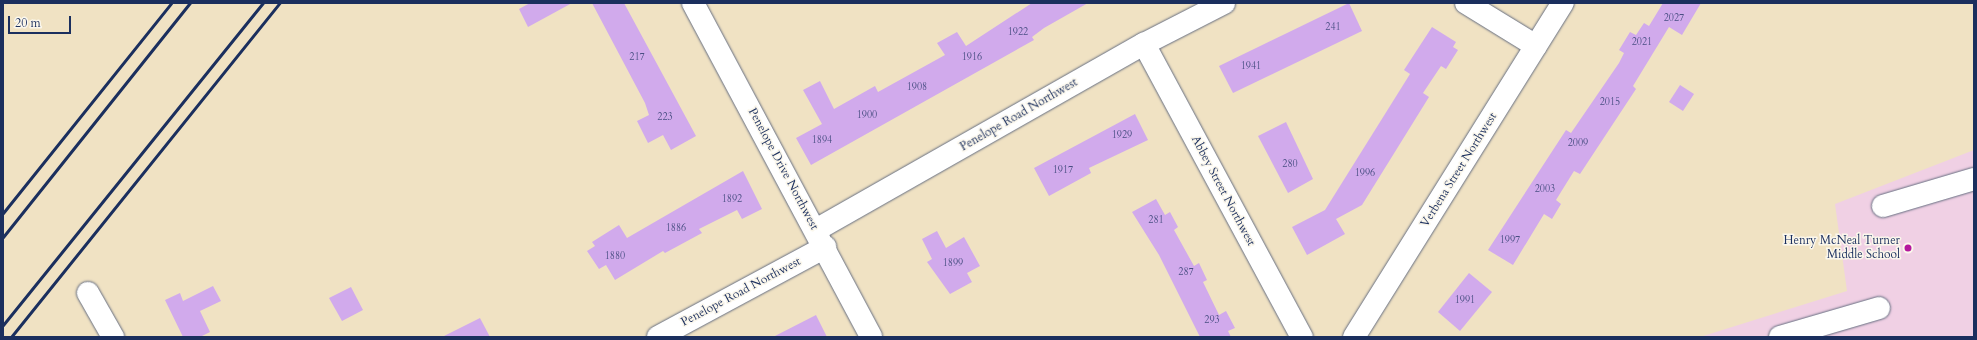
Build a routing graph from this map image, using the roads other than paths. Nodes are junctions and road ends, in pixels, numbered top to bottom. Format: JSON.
{"nodes":[{"id":1,"x":693,"y":3,"type":"edge"},
{"id":2,"x":1224,"y":3,"type":"edge"},
{"id":3,"x":1466,"y":3,"type":"edge"},
{"id":4,"x":1563,"y":3,"type":"edge"},
{"id":5,"x":1144,"y":44,"type":"junction"},
{"id":6,"x":1536,"y":46,"type":"junction"},
{"id":7,"x":1974,"y":179,"type":"edge"},
{"id":8,"x":1883,"y":206,"type":"dead end"},
{"id":9,"x":820,"y":239,"type":"junction"},
{"id":10,"x":88,"y":293,"type":"dead end"},
{"id":11,"x":1879,"y":308,"type":"dead end"},
{"id":12,"x":113,"y":337,"type":"edge"},
{"id":13,"x":658,"y":337,"type":"edge"},
{"id":14,"x":871,"y":337,"type":"edge"},
{"id":15,"x":1302,"y":337,"type":"edge"},
{"id":16,"x":1354,"y":337,"type":"edge"},
{"id":17,"x":1780,"y":337,"type":"edge"}],
"edges":[{"from":1,"to":9,"type":"street","name":"Penelope Drive Northwest"},
{"from":2,"to":5,"type":"street","name":"Penelope Road Northwest"},
{"from":3,"to":6,"type":"street"},
{"from":4,"to":6,"type":"street","name":"Verbena Street Northwest"},
{"from":5,"to":9,"type":"street","name":"Penelope Road Northwest"},
{"from":5,"to":15,"type":"street","name":"Abbey Street Northwest"},
{"from":6,"to":16,"type":"street","name":"Verbena Street Northwest"},
{"from":7,"to":8,"type":"street"},
{"from":9,"to":13,"type":"street","name":"Penelope Road Northwest"},
{"from":9,"to":14,"type":"street","name":"Penelope Drive Northwest"},
{"from":10,"to":12,"type":"street"},
{"from":11,"to":17,"type":"street"}]}
